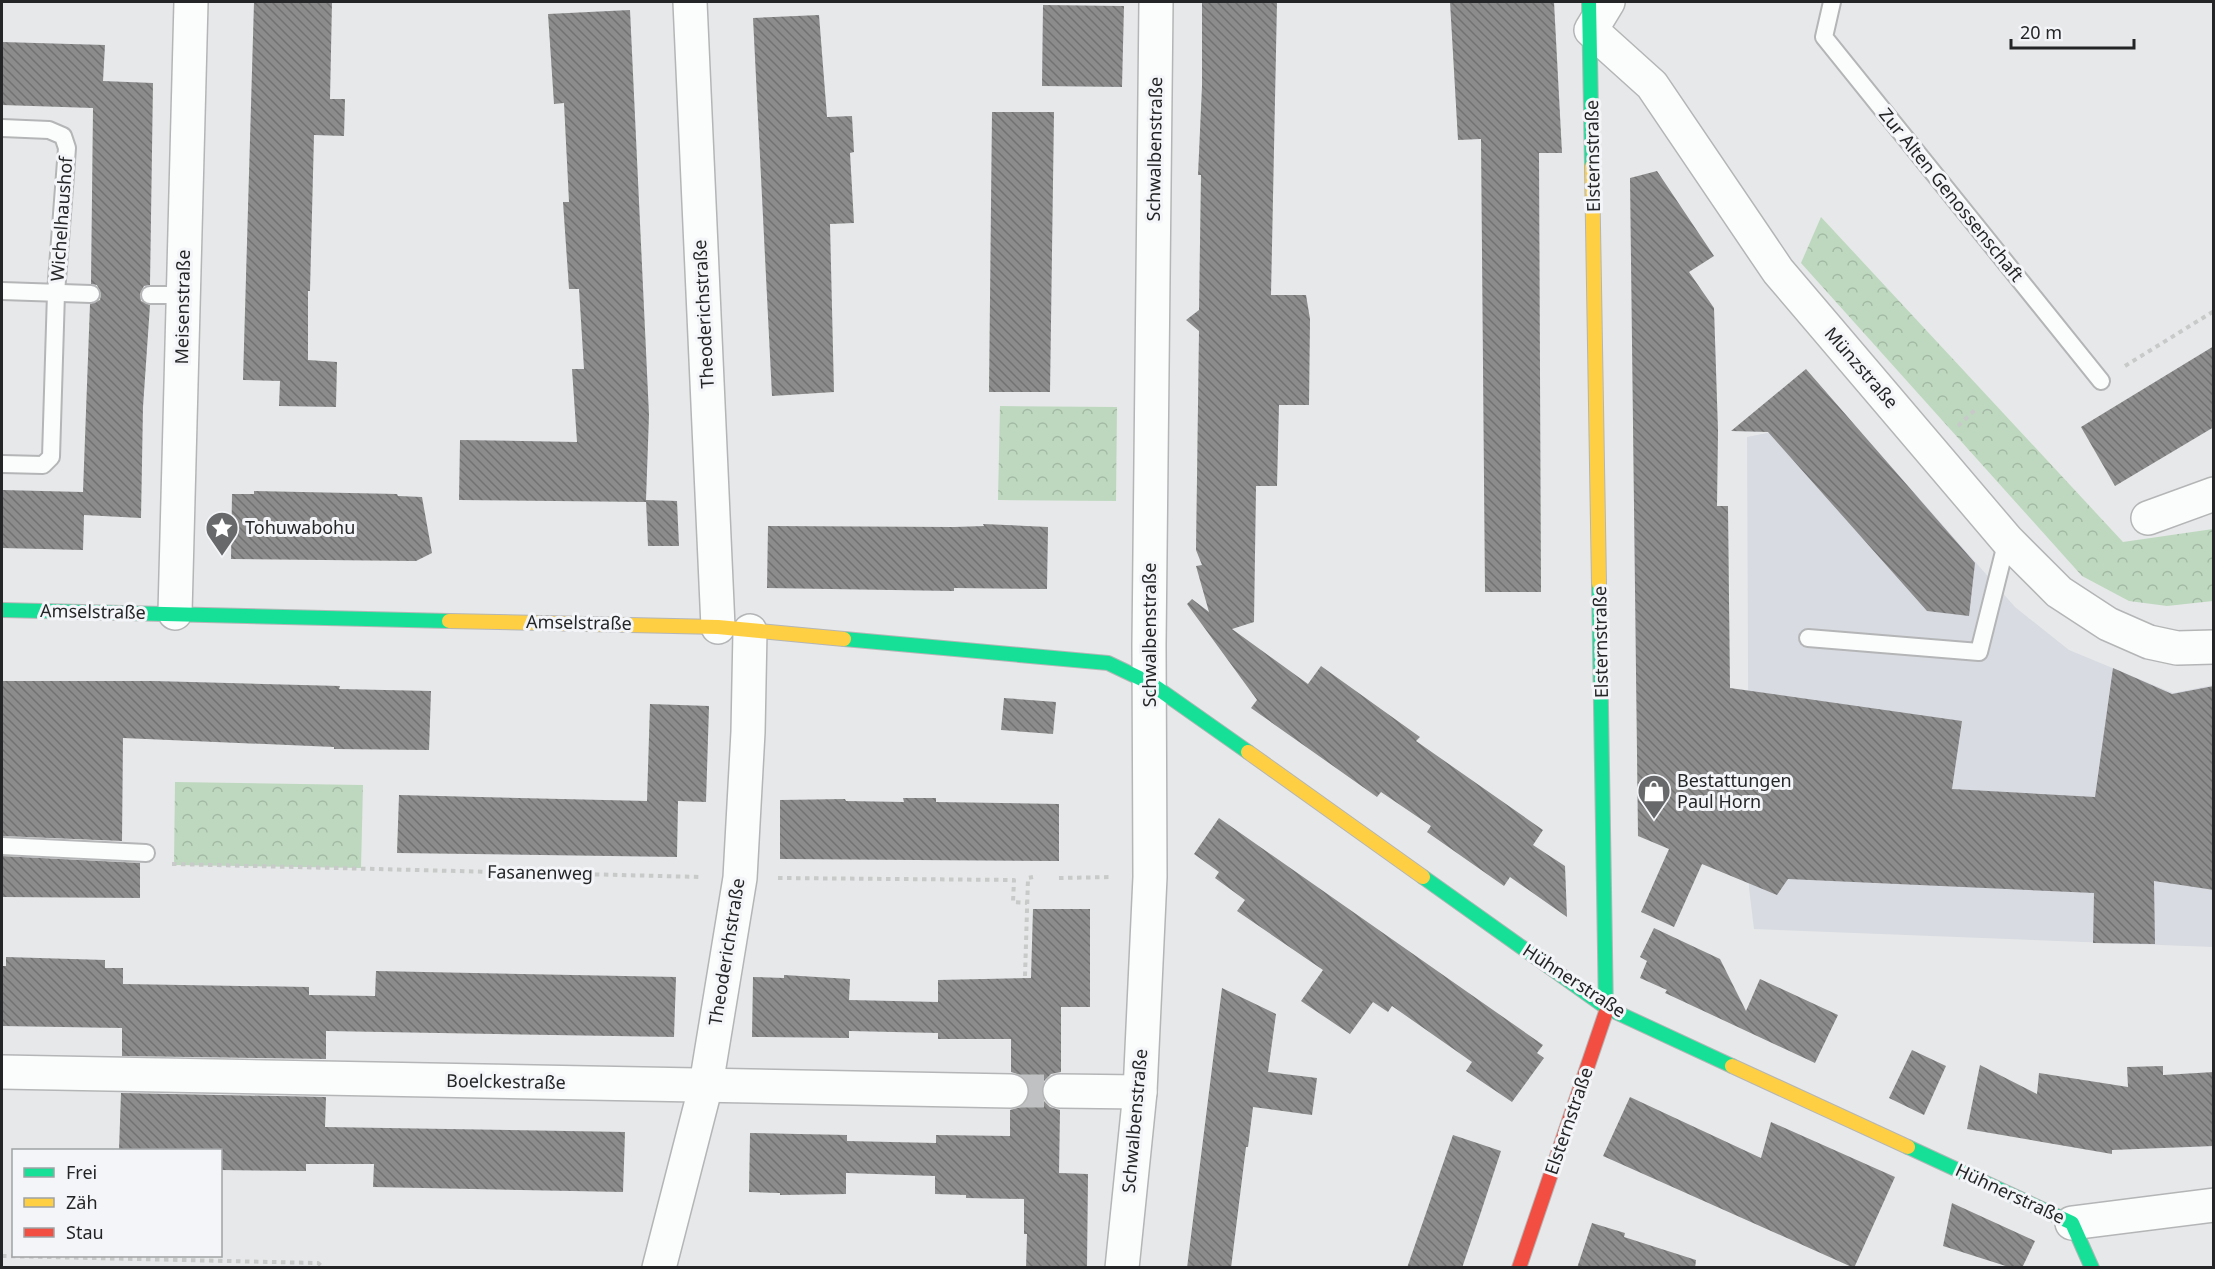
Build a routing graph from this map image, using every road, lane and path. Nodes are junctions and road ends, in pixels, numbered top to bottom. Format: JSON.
{"nodes":[{"id":1,"x":191,"y":2,"type":"edge"},
{"id":2,"x":690,"y":2,"type":"edge"},
{"id":3,"x":1156,"y":2,"type":"edge"},
{"id":4,"x":1608,"y":2,"type":"edge"},
{"id":5,"x":1832,"y":2,"type":"edge"},
{"id":6,"x":1590,"y":16,"type":"edge"},
{"id":7,"x":2,"y":128,"type":"edge"},
{"id":8,"x":2,"y":291,"type":"edge"},
{"id":9,"x":56,"y":293,"type":"junction"},
{"id":10,"x":91,"y":294,"type":"dead end"},
{"id":11,"x":150,"y":295,"type":"dead end"},
{"id":12,"x":184,"y":295,"type":"junction"},
{"id":13,"x":2214,"y":310,"type":"edge"},
{"id":14,"x":2101,"y":381,"type":"joint"},
{"id":15,"x":2,"y":464,"type":"edge"},
{"id":16,"x":2214,"y":494,"type":"edge"},
{"id":17,"x":2148,"y":518,"type":"dead end"},
{"id":18,"x":2007,"y":540,"type":"junction"},
{"id":19,"x":2,"y":610,"type":"edge"},
{"id":20,"x":175,"y":613,"type":"junction"},
{"id":21,"x":718,"y":627,"type":"junction"},
{"id":22,"x":750,"y":631,"type":"junction"},
{"id":23,"x":1808,"y":638,"type":"dead end"},
{"id":24,"x":2214,"y":646,"type":"edge"},
{"id":25,"x":1150,"y":684,"type":"junction"},
{"id":26,"x":2,"y":846,"type":"edge"},
{"id":27,"x":146,"y":853,"type":"joint"},
{"id":28,"x":1033,"y":877,"type":"dead end"},
{"id":29,"x":1150,"y":877,"type":"junction"},
{"id":30,"x":740,"y":878,"type":"junction"},
{"id":31,"x":1059,"y":878,"type":"dead end"},
{"id":32,"x":1027,"y":903,"type":"junction"},
{"id":33,"x":1025,"y":976,"type":"dead end"},
{"id":34,"x":1607,"y":1008,"type":"junction"},
{"id":35,"x":2,"y":1072,"type":"edge"},
{"id":36,"x":706,"y":1085,"type":"junction"},
{"id":37,"x":1011,"y":1091,"type":"tunnel mouth"},
{"id":38,"x":1060,"y":1091,"type":"tunnel mouth"},
{"id":39,"x":1140,"y":1092,"type":"junction"},
{"id":40,"x":2214,"y":1205,"type":"edge"},
{"id":41,"x":2072,"y":1223,"type":"junction"},
{"id":42,"x":47,"y":1257,"type":"edge"},
{"id":43,"x":324,"y":1268,"type":"edge"},
{"id":44,"x":658,"y":1268,"type":"edge"},
{"id":45,"x":1122,"y":1268,"type":"edge"},
{"id":46,"x":1519,"y":1268,"type":"edge"},
{"id":47,"x":2092,"y":1268,"type":"edge"}],
"edges":[{"from":1,"to":12,"type":"street","name":"Meisenstraße"},
{"from":2,"to":21,"type":"street","name":"Theoderichstraße"},
{"from":3,"to":25,"type":"street","name":"Schwalbenstraße"},
{"from":4,"to":6,"type":"street"},
{"from":5,"to":14,"type":"lane","name":"Zur Alten Genossenschaft"},
{"from":6,"to":18,"type":"street","name":"Münzstraße"},
{"from":6,"to":34,"type":"street","name":"Elsternstraße"},
{"from":7,"to":9,"type":"lane","name":"Wichelhaushof"},
{"from":8,"to":9,"type":"lane","name":"Wichelhaushof"},
{"from":9,"to":10,"type":"lane","name":"Wichelhaushof"},
{"from":9,"to":15,"type":"lane","name":"Wichelhaushof"},
{"from":11,"to":12,"type":"lane"},
{"from":12,"to":20,"type":"street","name":"Meisenstraße"},
{"from":13,"to":14,"type":"path"},
{"from":16,"to":17,"type":"street"},
{"from":18,"to":23,"type":"lane"},
{"from":18,"to":24,"type":"street","name":"Münzstraße"},
{"from":19,"to":20,"type":"street","name":"Amselstraße"},
{"from":20,"to":21,"type":"street","name":"Amselstraße"},
{"from":21,"to":22,"type":"street","name":"Amselstraße"},
{"from":22,"to":25,"type":"street","name":"Amselstraße"},
{"from":22,"to":30,"type":"street","name":"Theoderichstraße"},
{"from":25,"to":29,"type":"street","name":"Schwalbenstraße"},
{"from":25,"to":34,"type":"street","name":"Hühnerstraße"},
{"from":26,"to":27,"type":"lane"},
{"from":27,"to":30,"type":"path","name":"Fasanenweg"},
{"from":28,"to":32,"type":"path"},
{"from":29,"to":31,"type":"path"},
{"from":29,"to":39,"type":"street","name":"Schwalbenstraße"},
{"from":30,"to":32,"type":"path","name":"Fasanenweg"},
{"from":30,"to":36,"type":"street","name":"Theoderichstraße"},
{"from":32,"to":33,"type":"path"},
{"from":34,"to":41,"type":"street","name":"Hühnerstraße"},
{"from":34,"to":46,"type":"street","name":"Elsternstraße"},
{"from":35,"to":36,"type":"street","name":"Boelckestraße"},
{"from":36,"to":37,"type":"street","name":"Boelckestraße"},
{"from":36,"to":44,"type":"street","name":"Theoderichstraße"},
{"from":38,"to":39,"type":"street"},
{"from":39,"to":45,"type":"street","name":"Schwalbenstraße"},
{"from":40,"to":41,"type":"street","name":"Hühnerstraße"},
{"from":41,"to":47,"type":"street","name":"Hühnerstraße"},
{"from":42,"to":43,"type":"path"}]}
